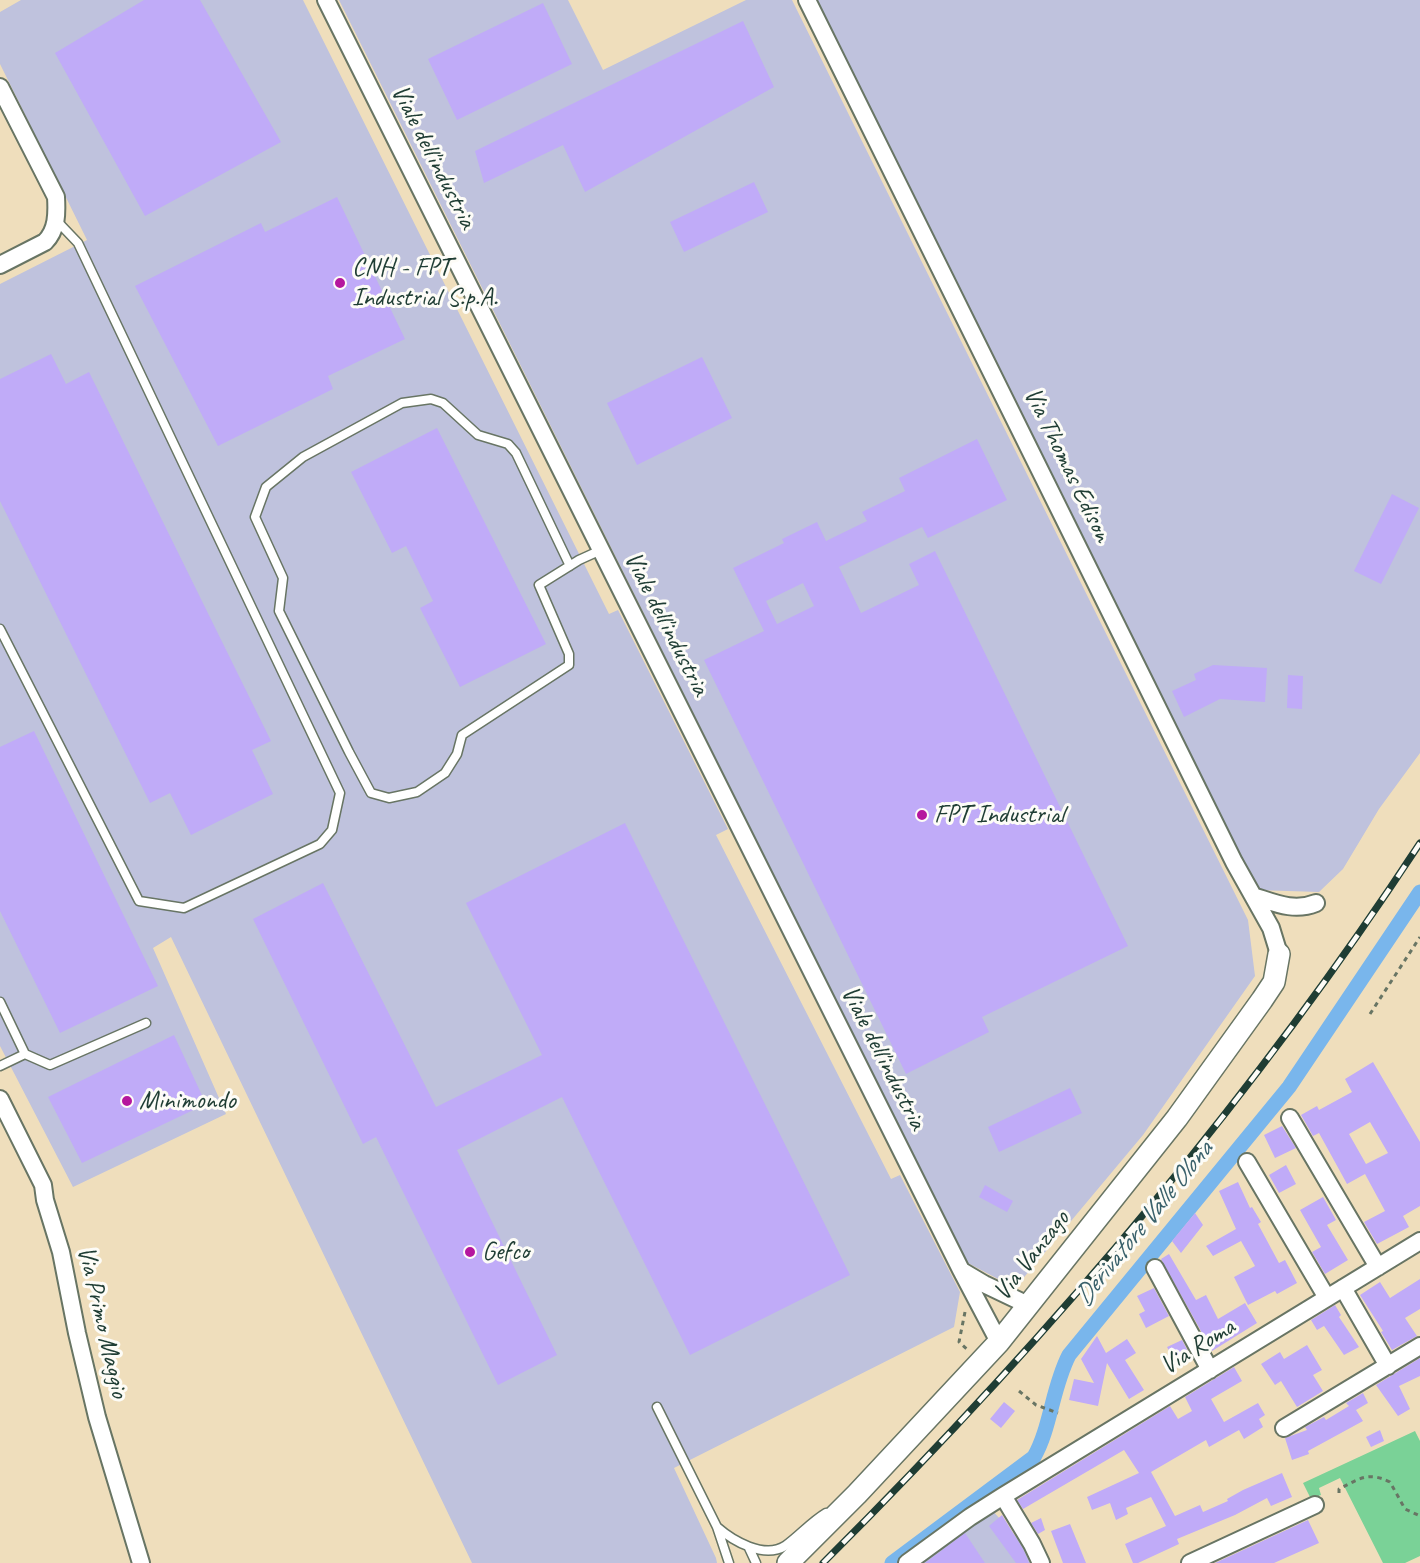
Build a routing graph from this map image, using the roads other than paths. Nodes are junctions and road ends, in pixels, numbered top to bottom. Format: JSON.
{"nodes":[{"id":1,"x":326,"y":0,"type":"edge"},
{"id":2,"x":807,"y":0,"type":"edge"},
{"id":3,"x":0,"y":87,"type":"edge"},
{"id":4,"x":56,"y":220,"type":"junction"},
{"id":5,"x":0,"y":265,"type":"edge"},
{"id":6,"x":601,"y":550,"type":"junction"},
{"id":7,"x":570,"y":566,"type":"junction"},
{"id":8,"x":0,"y":629,"type":"edge"},
{"id":9,"x":1253,"y":896,"type":"junction"},
{"id":10,"x":1316,"y":903,"type":"dead end"},
{"id":11,"x":1279,"y":954,"type":"joint"},
{"id":12,"x":0,"y":1002,"type":"edge"},
{"id":13,"x":146,"y":1023,"type":"dead end"},
{"id":14,"x":25,"y":1054,"type":"junction"},
{"id":15,"x":0,"y":1066,"type":"edge"},
{"id":16,"x":0,"y":1099,"type":"edge"},
{"id":17,"x":1290,"y":1118,"type":"dead end"},
{"id":18,"x":1247,"y":1162,"type":"dead end"},
{"id":19,"x":1420,"y":1241,"type":"edge"},
{"id":20,"x":1378,"y":1267,"type":"junction"},
{"id":21,"x":1155,"y":1268,"type":"dead end"},
{"id":22,"x":961,"y":1270,"type":"junction"},
{"id":23,"x":1343,"y":1288,"type":"junction"},
{"id":24,"x":1327,"y":1299,"type":"junction"},
{"id":25,"x":1028,"y":1305,"type":"junction"},
{"id":26,"x":999,"y":1342,"type":"junction"},
{"id":27,"x":1420,"y":1346,"type":"edge"},
{"id":28,"x":1388,"y":1365,"type":"junction"},
{"id":29,"x":1210,"y":1370,"type":"junction"},
{"id":30,"x":657,"y":1407,"type":"dead end"},
{"id":31,"x":1284,"y":1428,"type":"dead end"},
{"id":32,"x":857,"y":1494,"type":"junction"},
{"id":33,"x":1003,"y":1496,"type":"junction"},
{"id":34,"x":1315,"y":1505,"type":"dead end"},
{"id":35,"x":717,"y":1527,"type":"junction"},
{"id":36,"x":749,"y":1548,"type":"junction"},
{"id":37,"x":141,"y":1563,"type":"edge"},
{"id":38,"x":729,"y":1563,"type":"edge"},
{"id":39,"x":756,"y":1563,"type":"edge"},
{"id":40,"x":788,"y":1563,"type":"edge"},
{"id":41,"x":907,"y":1563,"type":"edge"},
{"id":42,"x":1041,"y":1563,"type":"edge"},
{"id":43,"x":1190,"y":1563,"type":"edge"}],
"edges":[{"from":1,"to":6,"type":"street","name":"Viale dell'industria"},
{"from":2,"to":9,"type":"street","name":"Via Thomas Edison"},
{"from":3,"to":4,"type":"street"},
{"from":4,"to":5,"type":"street"},
{"from":4,"to":8,"type":"lane"},
{"from":6,"to":7,"type":"lane"},
{"from":6,"to":22,"type":"street","name":"Viale dell'industria"},
{"from":7,"to":7,"type":"lane"},
{"from":9,"to":10,"type":"street"},
{"from":9,"to":11,"type":"street","name":"Via Thomas Edison"},
{"from":11,"to":25,"type":"street","name":"Via Vanzago"},
{"from":12,"to":14,"type":"lane"},
{"from":13,"to":14,"type":"lane"},
{"from":14,"to":15,"type":"lane"},
{"from":16,"to":37,"type":"street","name":"Via Primo Maggio"},
{"from":17,"to":20,"type":"street"},
{"from":18,"to":24,"type":"street"},
{"from":19,"to":20,"type":"street","name":"Via Roma"},
{"from":20,"to":23,"type":"street","name":"Via Roma"},
{"from":21,"to":29,"type":"street"},
{"from":22,"to":25,"type":"street"},
{"from":22,"to":26,"type":"street","name":"Viale dell'industria"},
{"from":23,"to":24,"type":"street","name":"Via Roma"},
{"from":23,"to":28,"type":"street"},
{"from":24,"to":29,"type":"street","name":"Via Roma"},
{"from":25,"to":26,"type":"street","name":"Via Vanzago"},
{"from":26,"to":32,"type":"street","name":"Via Vanzago"},
{"from":27,"to":28,"type":"street"},
{"from":28,"to":31,"type":"street"},
{"from":29,"to":33,"type":"street","name":"Via Roma"},
{"from":30,"to":35,"type":"lane"},
{"from":32,"to":36,"type":"lane"},
{"from":32,"to":40,"type":"street","name":"Via Vanzago"},
{"from":33,"to":41,"type":"street","name":"Via Roma"},
{"from":33,"to":42,"type":"street"},
{"from":34,"to":43,"type":"street"},
{"from":35,"to":36,"type":"lane"},
{"from":35,"to":38,"type":"lane"},
{"from":36,"to":39,"type":"lane"}]}
